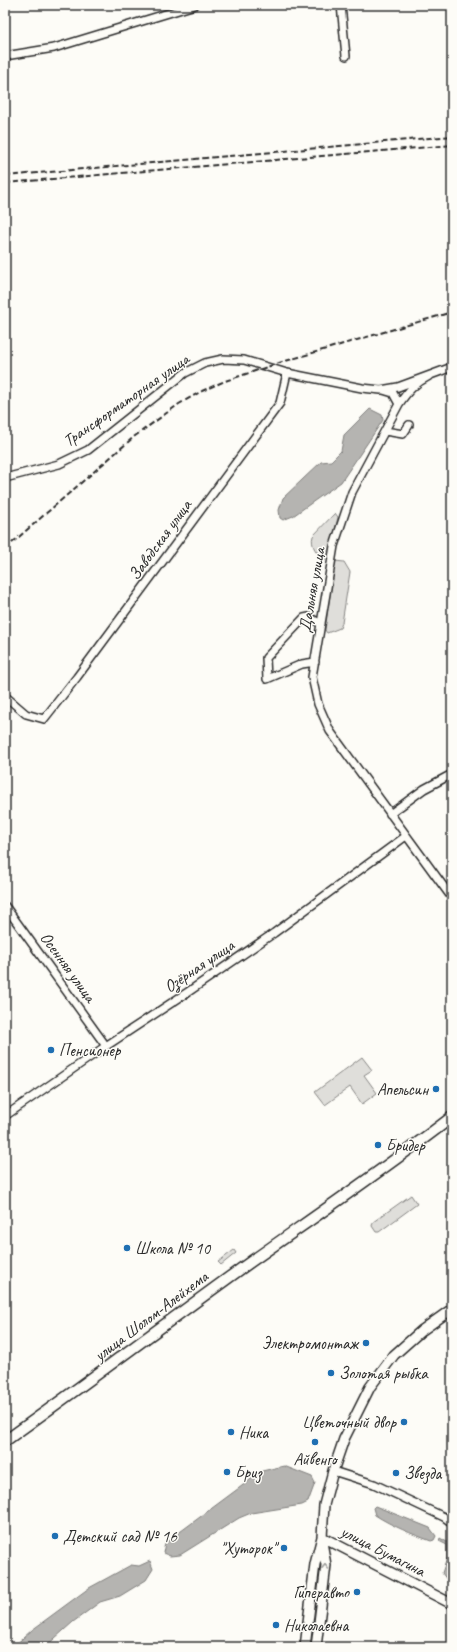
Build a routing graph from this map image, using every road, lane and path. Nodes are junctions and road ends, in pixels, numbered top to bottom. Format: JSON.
{"nodes":[{"id":1,"x":195,"y":5,"type":"edge"},
{"id":2,"x":341,"y":5,"type":"edge"},
{"id":3,"x":5,"y":56,"type":"edge"},
{"id":4,"x":346,"y":56,"type":"dead end"},
{"id":5,"x":452,"y":367,"type":"edge"},
{"id":6,"x":287,"y":373,"type":"junction"},
{"id":7,"x":429,"y":376,"type":"junction"},
{"id":8,"x":381,"y":390,"type":"junction"},
{"id":9,"x":399,"y":404,"type":"junction"},
{"id":10,"x":409,"y":425,"type":"dead end"},
{"id":11,"x":385,"y":431,"type":"junction"},
{"id":12,"x":5,"y":478,"type":"edge"},
{"id":13,"x":321,"y":624,"type":"junction"},
{"id":14,"x":315,"y":662,"type":"junction"},
{"id":15,"x":5,"y":696,"type":"edge"},
{"id":16,"x":452,"y":774,"type":"edge"},
{"id":17,"x":390,"y":814,"type":"junction"},
{"id":18,"x":406,"y":836,"type":"junction"},
{"id":19,"x":452,"y":898,"type":"edge"},
{"id":20,"x":5,"y":906,"type":"edge"},
{"id":21,"x":106,"y":1046,"type":"junction"},
{"id":22,"x":5,"y":1116,"type":"edge"},
{"id":23,"x":452,"y":1117,"type":"edge"},
{"id":24,"x":452,"y":1309,"type":"edge"},
{"id":25,"x":5,"y":1441,"type":"edge"},
{"id":26,"x":333,"y":1471,"type":"junction"},
{"id":27,"x":452,"y":1523,"type":"edge"},
{"id":28,"x":322,"y":1537,"type":"junction"},
{"id":29,"x":452,"y":1604,"type":"edge"},
{"id":30,"x":305,"y":1647,"type":"edge"},
{"id":31,"x":316,"y":1647,"type":"edge"}],
"edges":[{"from":1,"to":3,"type":"street"},
{"from":2,"to":4,"type":"street"},
{"from":5,"to":7,"type":"street","name":"Трансформаторная улица"},
{"from":6,"to":8,"type":"street","name":"Трансформаторная улица"},
{"from":6,"to":12,"type":"street","name":"Трансформаторная улица"},
{"from":6,"to":15,"type":"street","name":"Заводская улица"},
{"from":7,"to":8,"type":"street","name":"Трансформаторная улица"},
{"from":7,"to":9,"type":"street","name":"Дальняя улица"},
{"from":8,"to":9,"type":"street"},
{"from":9,"to":11,"type":"street","name":"Дальняя улица"},
{"from":10,"to":11,"type":"street"},
{"from":11,"to":13,"type":"street","name":"Дальняя улица"},
{"from":13,"to":14,"type":"street","name":"Дальняя улица"},
{"from":13,"to":14,"type":"street"},
{"from":14,"to":17,"type":"street","name":"Дальняя улица"},
{"from":16,"to":17,"type":"street"},
{"from":17,"to":18,"type":"street","name":"Дальняя улица"},
{"from":18,"to":19,"type":"street","name":"Дальняя улица"},
{"from":18,"to":21,"type":"street","name":"Озёрная улица"},
{"from":20,"to":21,"type":"street","name":"Осенняя улица"},
{"from":21,"to":22,"type":"street","name":"Озёрная улица"},
{"from":23,"to":25,"type":"main road","name":"улица Шолом-Алейхема"},
{"from":24,"to":26,"type":"main road"},
{"from":26,"to":27,"type":"street"},
{"from":26,"to":28,"type":"main road"},
{"from":28,"to":29,"type":"main road","name":"улица Бумагина"},
{"from":28,"to":30,"type":"main road"},
{"from":31,"to":28,"type":"main road","one_way":true}]}
